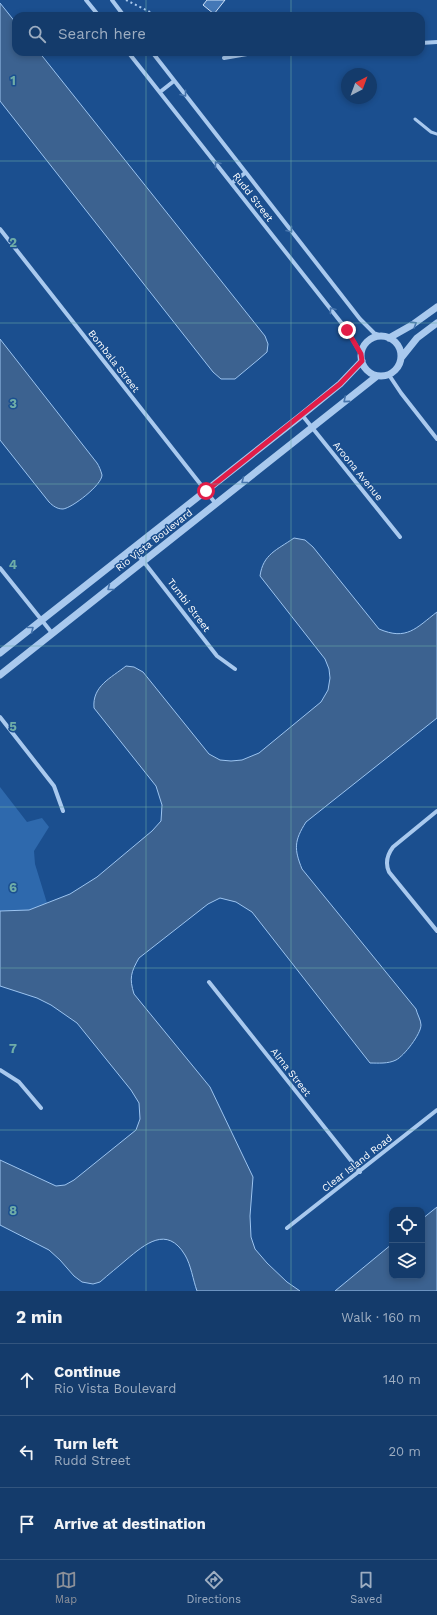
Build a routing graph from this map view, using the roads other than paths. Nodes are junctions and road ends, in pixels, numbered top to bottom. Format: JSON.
{"nodes":[{"id":1,"x":86,"y":0,"type":"edge"},
{"id":2,"x":112,"y":0,"type":"edge"},
{"id":3,"x":96,"y":12,"type":"edge"},
{"id":4,"x":121,"y":12,"type":"edge"},
{"id":5,"x":437,"y":42,"type":"edge"},
{"id":6,"x":425,"y":43,"type":"edge"},
{"id":7,"x":131,"y":56,"type":"edge"},
{"id":8,"x":155,"y":56,"type":"edge"},
{"id":9,"x":235,"y":56,"type":"edge"},
{"id":10,"x":224,"y":58,"type":"dead end"},
{"id":11,"x":174,"y":81,"type":"junction"},
{"id":12,"x":160,"y":92,"type":"junction"},
{"id":13,"x":415,"y":119,"type":"dead end"},
{"id":14,"x":437,"y":134,"type":"edge"},
{"id":15,"x":245,"y":173,"type":"junction"},
{"id":16,"x":232,"y":183,"type":"junction"},
{"id":17,"x":0,"y":229,"type":"edge"},
{"id":18,"x":437,"y":307,"type":"edge"},
{"id":19,"x":437,"y":324,"type":"edge"},
{"id":20,"x":382,"y":336,"type":"junction"},
{"id":21,"x":389,"y":338,"type":"junction"},
{"id":22,"x":361,"y":358,"type":"junction"},
{"id":23,"x":401,"y":358,"type":"junction"},
{"id":24,"x":390,"y":375,"type":"junction"},
{"id":25,"x":377,"y":376,"type":"junction"},
{"id":26,"x":302,"y":415,"type":"junction"},
{"id":27,"x":313,"y":428,"type":"junction"},
{"id":28,"x":437,"y":439,"type":"edge"},
{"id":29,"x":206,"y":491,"type":"junction"},
{"id":30,"x":216,"y":504,"type":"junction"},
{"id":31,"x":400,"y":537,"type":"dead end"},
{"id":32,"x":133,"y":548,"type":"junction"},
{"id":33,"x":144,"y":560,"type":"junction"},
{"id":34,"x":0,"y":568,"type":"edge"},
{"id":35,"x":42,"y":621,"type":"junction"},
{"id":36,"x":52,"y":634,"type":"junction"},
{"id":37,"x":0,"y":653,"type":"edge"},
{"id":38,"x":235,"y":669,"type":"dead end"},
{"id":39,"x":0,"y":675,"type":"edge"},
{"id":40,"x":0,"y":716,"type":"edge"},
{"id":41,"x":437,"y":810,"type":"edge"},
{"id":42,"x":64,"y":811,"type":"dead end"},
{"id":43,"x":437,"y":932,"type":"edge"},
{"id":44,"x":209,"y":982,"type":"dead end"},
{"id":45,"x":0,"y":1070,"type":"edge"},
{"id":46,"x":41,"y":1108,"type":"dead end"},
{"id":47,"x":437,"y":1110,"type":"edge"},
{"id":48,"x":360,"y":1172,"type":"junction"},
{"id":49,"x":287,"y":1228,"type":"dead end"}],
"edges":[{"from":1,"to":3,"type":"street"},
{"from":2,"to":4,"type":"street"},
{"from":5,"to":6,"type":"street"},
{"from":7,"to":12,"type":"street","name":"Rudd Street"},
{"from":8,"to":11,"type":"street","name":"Rudd Street"},
{"from":9,"to":10,"type":"street"},
{"from":11,"to":12,"type":"street"},
{"from":11,"to":15,"type":"street","name":"Rudd Street","one_way":true},
{"from":16,"to":12,"type":"street","name":"Rudd Street","one_way":true},
{"from":13,"to":14,"type":"lane"},
{"from":15,"to":16,"type":"street"},
{"from":15,"to":20,"type":"street","name":"Rudd Street","one_way":true},
{"from":22,"to":16,"type":"street","name":"Rudd Street","one_way":true},
{"from":17,"to":29,"type":"street","name":"Bombala Street"},
{"from":21,"to":18,"type":"street","one_way":true},
{"from":19,"to":23,"type":"street"},
{"from":20,"to":21,"type":"street"},
{"from":20,"to":22,"type":"street"},
{"from":21,"to":23,"type":"street"},
{"from":22,"to":25,"type":"street"},
{"from":22,"to":26,"type":"street","name":"Rio Vista Boulevard"},
{"from":23,"to":24,"type":"street"},
{"from":24,"to":25,"type":"street"},
{"from":24,"to":28,"type":"street"},
{"from":25,"to":27,"type":"street","name":"Rio Vista Boulevard","one_way":true},
{"from":26,"to":27,"type":"street","name":"Aroona Avenue"},
{"from":26,"to":29,"type":"street","name":"Rio Vista Boulevard"},
{"from":27,"to":30,"type":"street","name":"Rio Vista Boulevard","one_way":true},
{"from":27,"to":31,"type":"street","name":"Aroona Avenue"},
{"from":29,"to":30,"type":"street","name":"Bombala Street"},
{"from":29,"to":32,"type":"street","name":"Rio Vista Boulevard"},
{"from":30,"to":33,"type":"street","name":"Rio Vista Boulevard"},
{"from":32,"to":33,"type":"street","name":"Tumbi Street"},
{"from":32,"to":35,"type":"street","name":"Rio Vista Boulevard"},
{"from":33,"to":36,"type":"street","name":"Rio Vista Boulevard","one_way":true},
{"from":33,"to":38,"type":"street","name":"Tumbi Street"},
{"from":34,"to":35,"type":"street"},
{"from":35,"to":36,"type":"street"},
{"from":37,"to":35,"type":"street","name":"Rio Vista Boulevard","one_way":true},
{"from":36,"to":39,"type":"street","name":"Rio Vista Boulevard"},
{"from":40,"to":42,"type":"street"},
{"from":41,"to":43,"type":"street"},
{"from":44,"to":48,"type":"street","name":"Alma Street"},
{"from":45,"to":46,"type":"street"},
{"from":47,"to":48,"type":"street","name":"Clear Island Road"},
{"from":48,"to":49,"type":"street","name":"Clear Island Road"}]}
